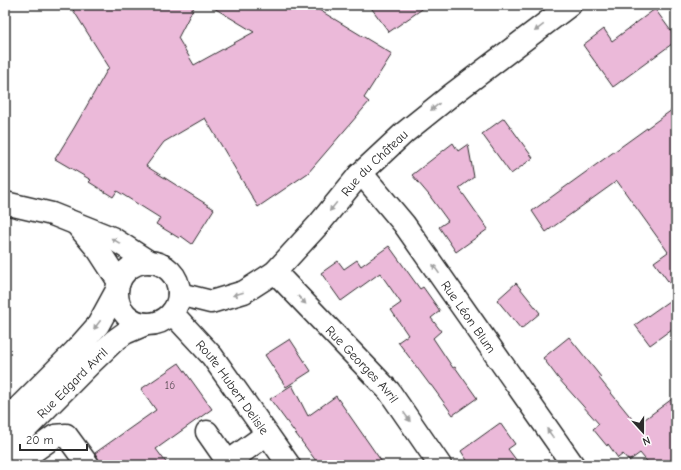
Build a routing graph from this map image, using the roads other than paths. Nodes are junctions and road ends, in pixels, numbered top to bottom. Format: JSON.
{"nodes":[{"id":1,"x":570,"y":5,"type":"edge"},
{"id":2,"x":359,"y":175,"type":"junction"},
{"id":3,"x":5,"y":203,"type":"edge"},
{"id":4,"x":76,"y":224,"type":"junction"},
{"id":5,"x":149,"y":262,"type":"junction"},
{"id":6,"x":275,"y":272,"type":"junction"},
{"id":7,"x":117,"y":287,"type":"junction"},
{"id":8,"x":176,"y":304,"type":"junction"},
{"id":9,"x":146,"y":324,"type":"junction"},
{"id":10,"x":5,"y":421,"type":"edge"},
{"id":11,"x":207,"y":432,"type":"dead end"},
{"id":12,"x":267,"y":434,"type":"junction"},
{"id":13,"x":5,"y":450,"type":"edge"},
{"id":14,"x":227,"y":464,"type":"edge"},
{"id":15,"x":14,"y":465,"type":"edge"},
{"id":16,"x":88,"y":465,"type":"edge"},
{"id":17,"x":289,"y":465,"type":"edge"},
{"id":18,"x":440,"y":465,"type":"edge"},
{"id":19,"x":573,"y":465,"type":"edge"}],
"edges":[{"from":1,"to":2,"type":"street","name":"Rue du Château","one_way":true},
{"from":2,"to":6,"type":"street","name":"Rue du Château","one_way":true},
{"from":19,"to":2,"type":"street","name":"Rue Léon Blum","one_way":true},
{"from":3,"to":4,"type":"street","name":"Route Hubert Delisle"},
{"from":5,"to":4,"type":"street","name":"Route Hubert Delisle","one_way":true},
{"from":4,"to":7,"type":"street"},
{"from":5,"to":7,"type":"street"},
{"from":5,"to":8,"type":"street","name":"Route Hubert Delisle"},
{"from":6,"to":8,"type":"street","name":"Rue du Château","one_way":true},
{"from":6,"to":18,"type":"street","name":"Rue Georges Avril","one_way":true},
{"from":7,"to":9,"type":"street"},
{"from":7,"to":10,"type":"street","name":"Rue Edgard Avril","one_way":true},
{"from":8,"to":9,"type":"street"},
{"from":8,"to":12,"type":"street","name":"Route Hubert Delisle"},
{"from":9,"to":13,"type":"street","name":"Rue Edgard Avril"},
{"from":11,"to":14,"type":"street"},
{"from":12,"to":14,"type":"street"},
{"from":12,"to":17,"type":"street","name":"Route Hubert Delisle"},
{"from":15,"to":16,"type":"street"}]}
